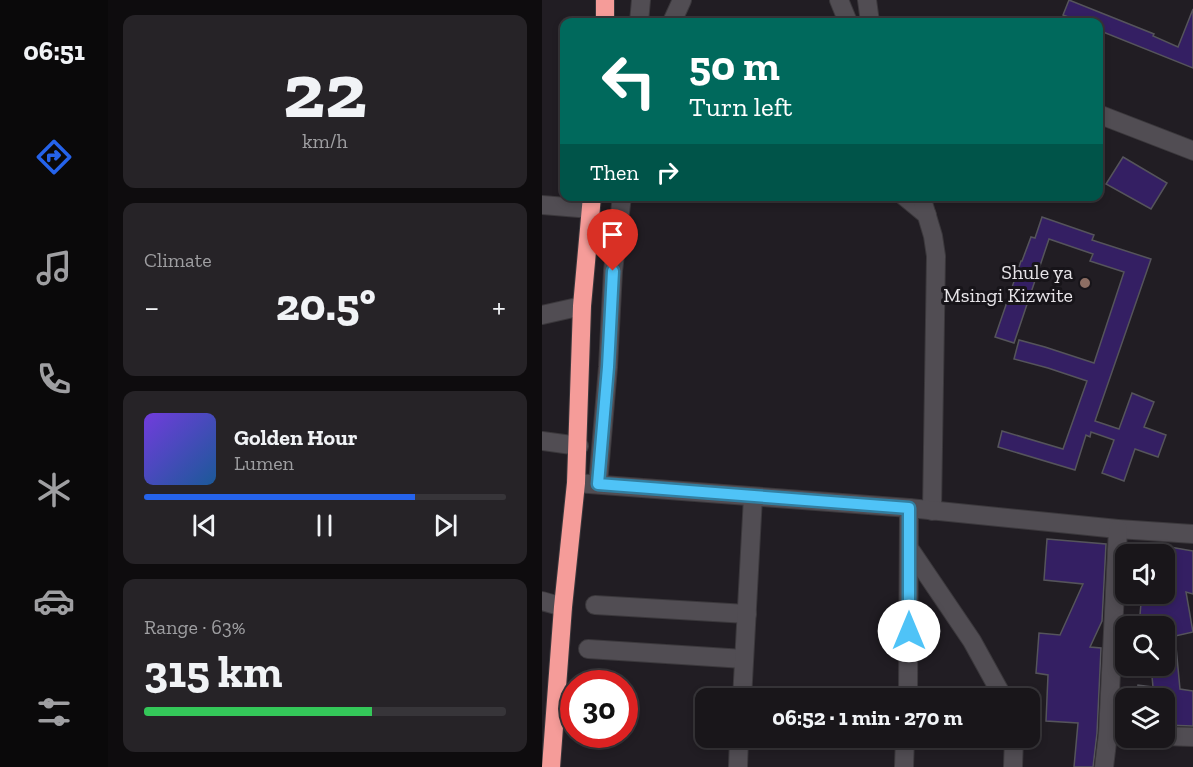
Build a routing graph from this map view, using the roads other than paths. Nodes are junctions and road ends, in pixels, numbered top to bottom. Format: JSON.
{"nodes":[{"id":1,"x":605,"y":0,"type":"edge"},
{"id":2,"x":641,"y":0,"type":"edge"},
{"id":3,"x":682,"y":0,"type":"edge"},
{"id":4,"x":839,"y":0,"type":"edge"},
{"id":5,"x":867,"y":0,"type":"edge"},
{"id":6,"x":605,"y":18,"type":"edge"},
{"id":7,"x":640,"y":18,"type":"edge"},
{"id":8,"x":674,"y":18,"type":"edge"},
{"id":9,"x":846,"y":18,"type":"edge"},
{"id":10,"x":869,"y":18,"type":"edge"},
{"id":11,"x":1103,"y":116,"type":"edge"},
{"id":12,"x":1193,"y":151,"type":"edge"},
{"id":13,"x":621,"y":201,"type":"edge"},
{"id":14,"x":910,"y":201,"type":"edge"},
{"id":15,"x":923,"y":201,"type":"edge"},
{"id":16,"x":591,"y":203,"type":"edge"},
{"id":17,"x":542,"y":205,"type":"edge"},
{"id":18,"x":928,"y":215,"type":"junction"},
{"id":19,"x":582,"y":306,"type":"junction"},
{"id":20,"x":542,"y":315,"type":"edge"},
{"id":21,"x":542,"y":441,"type":"edge"},
{"id":22,"x":579,"y":446,"type":"junction"},
{"id":23,"x":576,"y":483,"type":"junction"},
{"id":24,"x":598,"y":484,"type":"junction"},
{"id":25,"x":754,"y":497,"type":"junction"},
{"id":26,"x":909,"y":508,"type":"junction"},
{"id":27,"x":932,"y":511,"type":"junction"},
{"id":28,"x":1118,"y":529,"type":"junction"},
{"id":29,"x":1193,"y":534,"type":"edge"},
{"id":30,"x":909,"y":548,"type":"junction"},
{"id":31,"x":542,"y":601,"type":"edge"},
{"id":32,"x":595,"y":605,"type":"dead end"},
{"id":33,"x":563,"y":607,"type":"junction"},
{"id":34,"x":747,"y":614,"type":"junction"},
{"id":35,"x":588,"y":649,"type":"dead end"},
{"id":36,"x":744,"y":659,"type":"junction"},
{"id":37,"x":743,"y":688,"type":"edge"},
{"id":38,"x":908,"y":688,"type":"edge"},
{"id":39,"x":998,"y":688,"type":"edge"},
{"id":40,"x":1116,"y":688,"type":"edge"},
{"id":41,"x":1175,"y":736,"type":"edge"},
{"id":42,"x":1115,"y":737,"type":"edge"},
{"id":43,"x":1193,"y":737,"type":"edge"},
{"id":44,"x":739,"y":748,"type":"edge"},
{"id":45,"x":905,"y":748,"type":"edge"},
{"id":46,"x":1014,"y":748,"type":"edge"},
{"id":47,"x":551,"y":767,"type":"edge"},
{"id":48,"x":738,"y":767,"type":"edge"},
{"id":49,"x":904,"y":767,"type":"edge"},
{"id":50,"x":1013,"y":767,"type":"edge"},
{"id":51,"x":1104,"y":767,"type":"edge"}],
"edges":[{"from":1,"to":6,"type":"highway"},
{"from":2,"to":7,"type":"street"},
{"from":3,"to":8,"type":"street"},
{"from":4,"to":9,"type":"street"},
{"from":5,"to":10,"type":"street"},
{"from":11,"to":12,"type":"street"},
{"from":13,"to":24,"type":"street"},
{"from":14,"to":18,"type":"street"},
{"from":15,"to":18,"type":"street"},
{"from":16,"to":17,"type":"street"},
{"from":16,"to":19,"type":"highway"},
{"from":18,"to":27,"type":"street"},
{"from":19,"to":20,"type":"street"},
{"from":19,"to":22,"type":"highway"},
{"from":21,"to":22,"type":"street"},
{"from":22,"to":23,"type":"highway"},
{"from":23,"to":24,"type":"street"},
{"from":23,"to":33,"type":"highway"},
{"from":24,"to":25,"type":"street"},
{"from":25,"to":26,"type":"street"},
{"from":25,"to":34,"type":"street"},
{"from":26,"to":27,"type":"street"},
{"from":26,"to":30,"type":"street"},
{"from":27,"to":28,"type":"street"},
{"from":28,"to":29,"type":"street"},
{"from":28,"to":40,"type":"street"},
{"from":30,"to":38,"type":"street"},
{"from":30,"to":39,"type":"street"},
{"from":31,"to":33,"type":"street"},
{"from":32,"to":34,"type":"street"},
{"from":33,"to":47,"type":"highway"},
{"from":34,"to":36,"type":"street"},
{"from":35,"to":36,"type":"street"},
{"from":36,"to":37,"type":"street"},
{"from":41,"to":43,"type":"street"},
{"from":42,"to":51,"type":"street"},
{"from":44,"to":48,"type":"street"},
{"from":45,"to":49,"type":"street"},
{"from":46,"to":50,"type":"street"}]}
